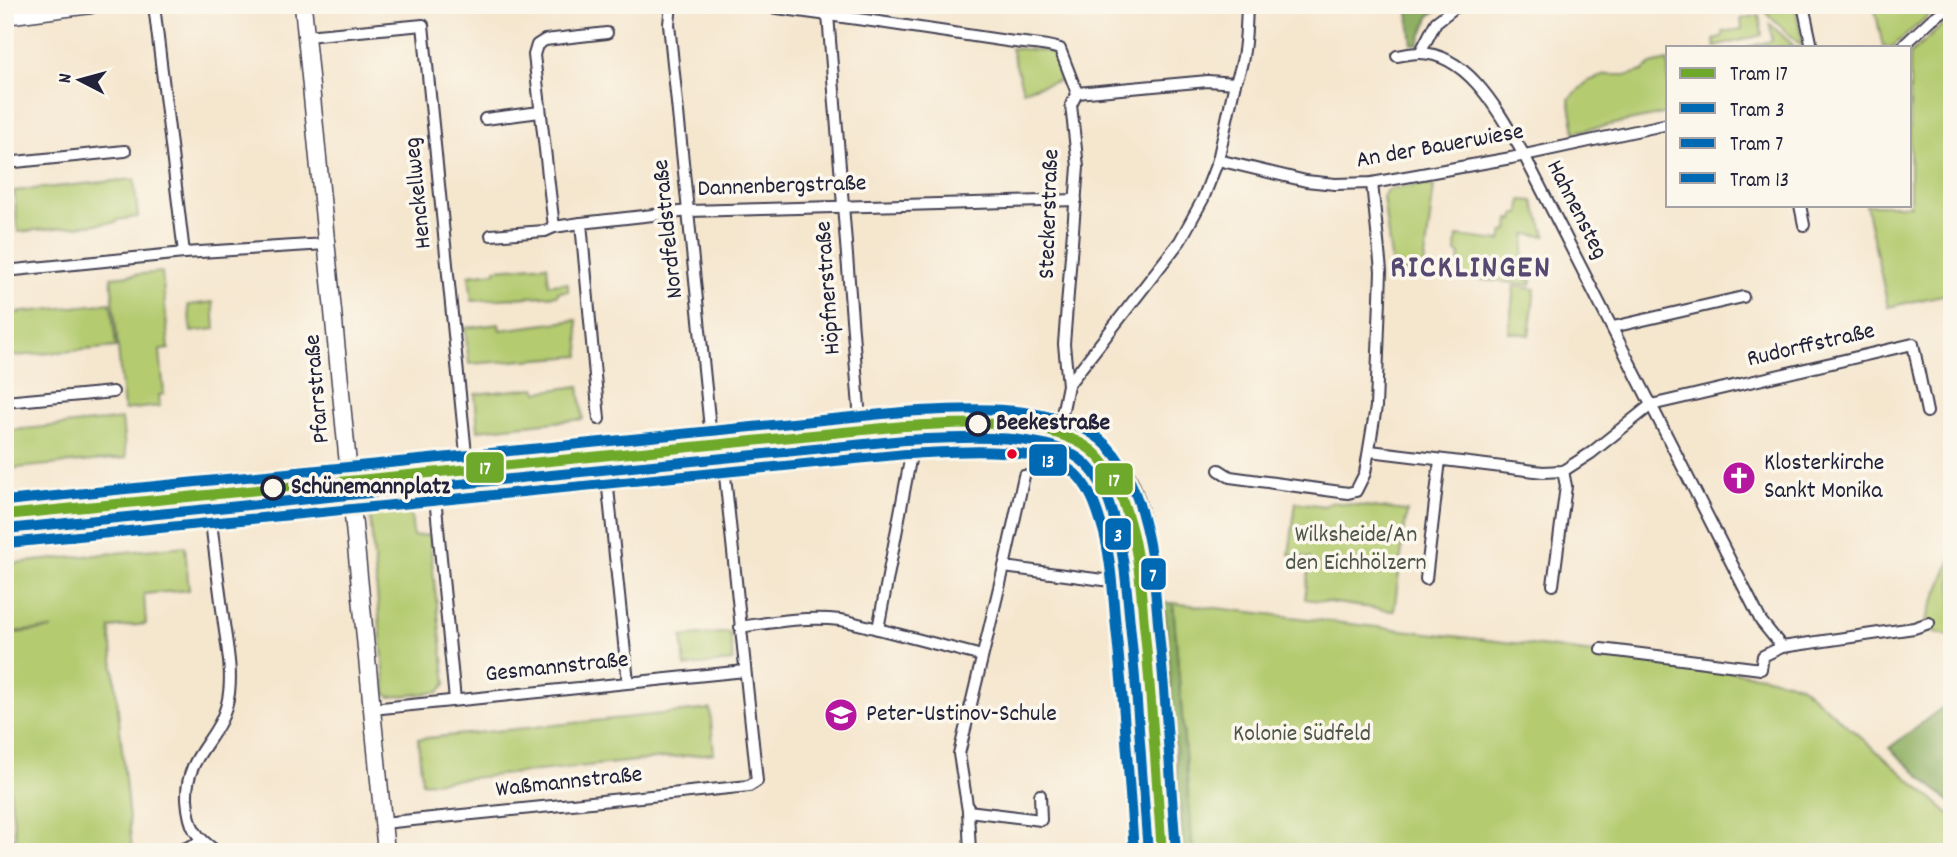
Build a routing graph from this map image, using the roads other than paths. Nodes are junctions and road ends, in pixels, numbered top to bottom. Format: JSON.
{"nodes":[{"id":1,"x":91,"y":5,"type":"edge"},
{"id":2,"x":154,"y":5,"type":"edge"},
{"id":3,"x":303,"y":5,"type":"edge"},
{"id":4,"x":671,"y":5,"type":"edge"},
{"id":5,"x":755,"y":5,"type":"edge"},
{"id":6,"x":1247,"y":5,"type":"edge"},
{"id":7,"x":1458,"y":5,"type":"edge"},
{"id":8,"x":1804,"y":5,"type":"edge"},
{"id":9,"x":1952,"y":5,"type":"edge"},
{"id":10,"x":828,"y":15,"type":"junction"},
{"id":11,"x":5,"y":16,"type":"edge"},
{"id":12,"x":607,"y":33,"type":"dead end"},
{"id":13,"x":306,"y":36,"type":"junction"},
{"id":14,"x":1812,"y":46,"type":"edge"},
{"id":15,"x":1903,"y":46,"type":"edge"},
{"id":16,"x":1420,"y":53,"type":"junction"},
{"id":17,"x":1397,"y":56,"type":"dead end"},
{"id":18,"x":1235,"y":83,"type":"junction"},
{"id":19,"x":1077,"y":93,"type":"junction"},
{"id":20,"x":540,"y":112,"type":"junction"},
{"id":21,"x":485,"y":119,"type":"dead end"},
{"id":22,"x":1666,"y":124,"type":"edge"},
{"id":23,"x":125,"y":151,"type":"dead end"},
{"id":24,"x":1524,"y":155,"type":"junction"},
{"id":25,"x":1219,"y":160,"type":"junction"},
{"id":26,"x":5,"y":163,"type":"edge"},
{"id":27,"x":1372,"y":183,"type":"junction"},
{"id":28,"x":1076,"y":200,"type":"junction"},
{"id":29,"x":844,"y":206,"type":"junction"},
{"id":30,"x":1800,"y":206,"type":"edge"},
{"id":31,"x":689,"y":211,"type":"junction"},
{"id":32,"x":581,"y":223,"type":"junction"},
{"id":33,"x":1804,"y":225,"type":"dead end"},
{"id":34,"x":554,"y":227,"type":"junction"},
{"id":35,"x":491,"y":235,"type":"dead end"},
{"id":36,"x":326,"y":244,"type":"junction"},
{"id":37,"x":184,"y":253,"type":"junction"},
{"id":38,"x":5,"y":271,"type":"edge"},
{"id":39,"x":1743,"y":297,"type":"dead end"},
{"id":40,"x":1613,"y":327,"type":"junction"},
{"id":41,"x":1068,"y":385,"type":"junction"},
{"id":42,"x":113,"y":392,"type":"dead end"},
{"id":43,"x":5,"y":402,"type":"edge"},
{"id":44,"x":1651,"y":405,"type":"junction"},
{"id":45,"x":1927,"y":412,"type":"dead end"},
{"id":46,"x":599,"y":419,"type":"dead end"},
{"id":47,"x":1052,"y":424,"type":"junction"},
{"id":48,"x":860,"y":433,"type":"junction"},
{"id":49,"x":914,"y":439,"type":"junction"},
{"id":50,"x":717,"y":447,"type":"junction"},
{"id":51,"x":1041,"y":450,"type":"junction"},
{"id":52,"x":1083,"y":451,"type":"junction"},
{"id":53,"x":1370,"y":451,"type":"junction"},
{"id":54,"x":606,"y":459,"type":"junction"},
{"id":55,"x":1440,"y":460,"type":"junction"},
{"id":56,"x":1120,"y":464,"type":"junction"},
{"id":57,"x":1219,"y":470,"type":"dead end"},
{"id":58,"x":1563,"y":471,"type":"junction"},
{"id":59,"x":468,"y":474,"type":"junction"},
{"id":60,"x":1024,"y":476,"type":"dead end"},
{"id":61,"x":432,"y":477,"type":"junction"},
{"id":62,"x":351,"y":488,"type":"junction"},
{"id":63,"x":210,"y":512,"type":"junction"},
{"id":64,"x":5,"y":513,"type":"edge"},
{"id":65,"x":5,"y":529,"type":"edge"},
{"id":66,"x":1004,"y":567,"type":"junction"},
{"id":67,"x":1426,"y":579,"type":"dead end"},
{"id":68,"x":1553,"y":585,"type":"dead end"},
{"id":69,"x":1149,"y":586,"type":"junction"},
{"id":70,"x":1929,"y":623,"type":"dead end"},
{"id":71,"x":740,"y":626,"type":"junction"},
{"id":72,"x":878,"y":629,"type":"junction"},
{"id":73,"x":1782,"y":647,"type":"junction"},
{"id":74,"x":1601,"y":649,"type":"dead end"},
{"id":75,"x":982,"y":656,"type":"junction"},
{"id":76,"x":745,"y":671,"type":"junction"},
{"id":77,"x":628,"y":682,"type":"junction"},
{"id":78,"x":455,"y":700,"type":"junction"},
{"id":79,"x":372,"y":709,"type":"junction"},
{"id":80,"x":757,"y":781,"type":"joint"},
{"id":81,"x":1040,"y":795,"type":"dead end"},
{"id":82,"x":968,"y":811,"type":"junction"},
{"id":83,"x":383,"y":823,"type":"junction"},
{"id":84,"x":5,"y":836,"type":"edge"},
{"id":85,"x":201,"y":842,"type":"junction"},
{"id":86,"x":11,"y":852,"type":"edge"},
{"id":87,"x":176,"y":852,"type":"edge"},
{"id":88,"x":216,"y":852,"type":"edge"},
{"id":89,"x":386,"y":852,"type":"edge"},
{"id":90,"x":970,"y":852,"type":"edge"},
{"id":91,"x":1171,"y":852,"type":"edge"}],
"edges":[{"from":1,"to":11,"type":"street"},
{"from":2,"to":37,"type":"street"},
{"from":3,"to":13,"type":"street","name":"Pfarrstraße"},
{"from":4,"to":31,"type":"street","name":"Nordfeldstraße"},
{"from":5,"to":10,"type":"street"},
{"from":6,"to":18,"type":"street"},
{"from":7,"to":16,"type":"street"},
{"from":8,"to":14,"type":"street"},
{"from":9,"to":15,"type":"street"},
{"from":10,"to":19,"type":"street","name":"Steckerstraße"},
{"from":10,"to":29,"type":"street","name":"Höpfnerstraße"},
{"from":12,"to":20,"type":"street"},
{"from":13,"to":36,"type":"street","name":"Pfarrstraße"},
{"from":13,"to":59,"type":"street","name":"Henckellweg"},
{"from":16,"to":17,"type":"street","name":"Hahnensteg"},
{"from":16,"to":24,"type":"street","name":"Hahnensteg"},
{"from":18,"to":19,"type":"street"},
{"from":18,"to":25,"type":"street"},
{"from":19,"to":28,"type":"street","name":"Steckerstraße"},
{"from":20,"to":21,"type":"street"},
{"from":20,"to":34,"type":"street"},
{"from":22,"to":24,"type":"street","name":"An der Bauerwiese"},
{"from":23,"to":26,"type":"street"},
{"from":24,"to":27,"type":"street","name":"An der Bauerwiese"},
{"from":24,"to":40,"type":"street","name":"Hahnensteg"},
{"from":25,"to":27,"type":"street","name":"An der Bauerwiese"},
{"from":25,"to":41,"type":"street"},
{"from":27,"to":53,"type":"street"},
{"from":28,"to":29,"type":"street","name":"Dannenbergstraße"},
{"from":28,"to":41,"type":"street","name":"Steckerstraße"},
{"from":29,"to":31,"type":"street","name":"Dannenbergstraße"},
{"from":29,"to":48,"type":"street","name":"Höpfnerstraße"},
{"from":30,"to":33,"type":"street"},
{"from":31,"to":32,"type":"street","name":"Dannenbergstraße"},
{"from":31,"to":50,"type":"street","name":"Nordfeldstraße"},
{"from":32,"to":34,"type":"street","name":"Dannenbergstraße"},
{"from":32,"to":46,"type":"street"},
{"from":34,"to":35,"type":"street","name":"Dannenbergstraße"},
{"from":36,"to":37,"type":"street"},
{"from":36,"to":62,"type":"street","name":"Pfarrstraße"},
{"from":37,"to":38,"type":"street"},
{"from":39,"to":40,"type":"street"},
{"from":40,"to":44,"type":"street","name":"Hahnensteg"},
{"from":41,"to":47,"type":"street"},
{"from":42,"to":43,"type":"street"},
{"from":44,"to":45,"type":"street","name":"Rudorffstraße"},
{"from":44,"to":58,"type":"street"},
{"from":44,"to":73,"type":"street","name":"Hahnensteg"},
{"from":47,"to":48,"type":"street"},
{"from":47,"to":51,"type":"street"},
{"from":47,"to":52,"type":"street"},
{"from":47,"to":56,"type":"street"},
{"from":48,"to":49,"type":"street"},
{"from":48,"to":50,"type":"street"},
{"from":49,"to":51,"type":"street"},
{"from":49,"to":72,"type":"street"},
{"from":50,"to":54,"type":"street"},
{"from":50,"to":71,"type":"street","name":"Nordfeldstraße"},
{"from":51,"to":52,"type":"street"},
{"from":52,"to":56,"type":"street"},
{"from":53,"to":55,"type":"street"},
{"from":53,"to":57,"type":"street"},
{"from":54,"to":59,"type":"street"},
{"from":54,"to":77,"type":"street"},
{"from":55,"to":58,"type":"street"},
{"from":55,"to":67,"type":"street"},
{"from":56,"to":69,"type":"street"},
{"from":58,"to":68,"type":"street"},
{"from":59,"to":61,"type":"street"},
{"from":60,"to":66,"type":"street"},
{"from":61,"to":62,"type":"street"},
{"from":61,"to":78,"type":"street"},
{"from":62,"to":63,"type":"street"},
{"from":62,"to":64,"type":"street"},
{"from":62,"to":79,"type":"street","name":"Pfarrstraße"},
{"from":63,"to":65,"type":"street"},
{"from":63,"to":85,"type":"street"},
{"from":66,"to":69,"type":"street"},
{"from":66,"to":75,"type":"street"},
{"from":69,"to":91,"type":"street"},
{"from":70,"to":73,"type":"street"},
{"from":71,"to":72,"type":"street"},
{"from":71,"to":76,"type":"street","name":"Nordfeldstraße"},
{"from":72,"to":75,"type":"street"},
{"from":73,"to":74,"type":"street"},
{"from":75,"to":82,"type":"street"},
{"from":76,"to":77,"type":"street","name":"Gesmannstraße"},
{"from":76,"to":80,"type":"street","name":"Nordfeldstraße"},
{"from":77,"to":78,"type":"street","name":"Gesmannstraße"},
{"from":78,"to":79,"type":"street","name":"Gesmannstraße"},
{"from":79,"to":83,"type":"street","name":"Pfarrstraße"},
{"from":80,"to":83,"type":"street","name":"Waßmannstraße"},
{"from":81,"to":82,"type":"street"},
{"from":82,"to":90,"type":"street"},
{"from":83,"to":89,"type":"street","name":"Pfarrstraße"},
{"from":84,"to":86,"type":"street"},
{"from":85,"to":87,"type":"street"},
{"from":85,"to":88,"type":"street"}]}
